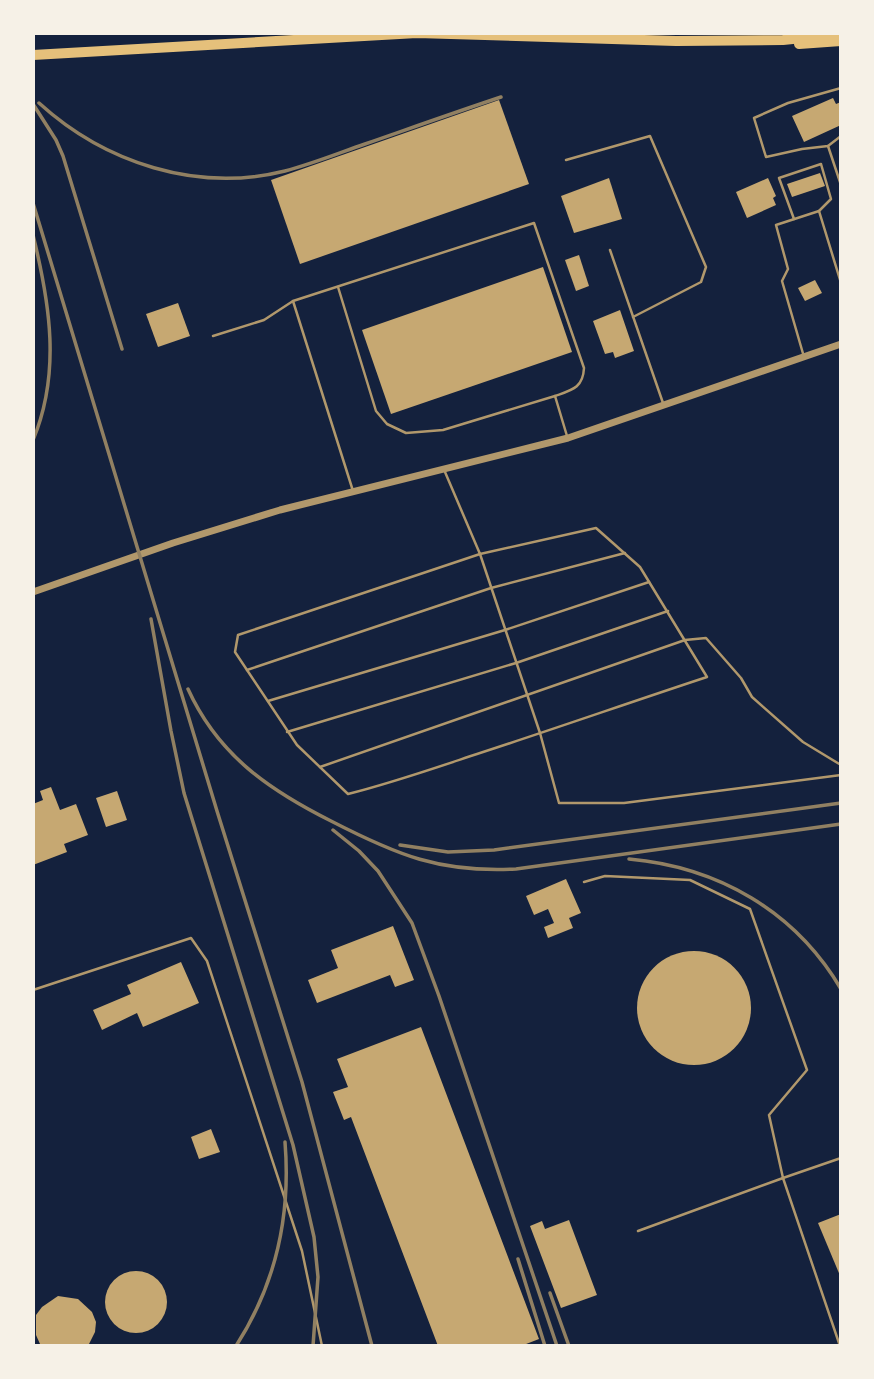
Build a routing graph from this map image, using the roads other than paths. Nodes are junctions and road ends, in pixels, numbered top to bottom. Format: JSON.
{"nodes":[{"id":1,"x":841,"y":34,"type":"edge"},
{"id":2,"x":740,"y":39,"type":"junction"},
{"id":3,"x":841,"y":41,"type":"edge"},
{"id":4,"x":33,"y":55,"type":"edge"},
{"id":5,"x":841,"y":88,"type":"edge"},
{"id":6,"x":841,"y":136,"type":"edge"},
{"id":7,"x":828,"y":146,"type":"junction"},
{"id":8,"x":566,"y":160,"type":"dead end"},
{"id":9,"x":841,"y":186,"type":"edge"},
{"id":10,"x":818,"y":211,"type":"junction"},
{"id":11,"x":794,"y":219,"type":"junction"},
{"id":12,"x":610,"y":250,"type":"dead end"},
{"id":13,"x":841,"y":283,"type":"edge"},
{"id":14,"x":338,"y":286,"type":"junction"},
{"id":15,"x":293,"y":300,"type":"junction"},
{"id":16,"x":633,"y":317,"type":"junction"},
{"id":17,"x":213,"y":336,"type":"dead end"},
{"id":18,"x":841,"y":344,"type":"edge"},
{"id":19,"x":804,"y":358,"type":"junction"},
{"id":20,"x":555,"y":396,"type":"junction"},
{"id":21,"x":664,"y":406,"type":"junction"},
{"id":22,"x":568,"y":438,"type":"junction"},
{"id":23,"x":443,"y":469,"type":"junction"},
{"id":24,"x":353,"y":491,"type":"junction"},
{"id":25,"x":625,"y":553,"type":"junction"},
{"id":26,"x":480,"y":554,"type":"junction"},
{"id":27,"x":649,"y":582,"type":"junction"},
{"id":28,"x":491,"y":588,"type":"junction"},
{"id":29,"x":33,"y":592,"type":"edge"},
{"id":30,"x":668,"y":611,"type":"junction"},
{"id":31,"x":505,"y":630,"type":"junction"},
{"id":32,"x":685,"y":640,"type":"junction"},
{"id":33,"x":516,"y":663,"type":"junction"},
{"id":34,"x":247,"y":670,"type":"junction"},
{"id":35,"x":527,"y":694,"type":"junction"},
{"id":36,"x":267,"y":701,"type":"junction"},
{"id":37,"x":288,"y":732,"type":"junction"},
{"id":38,"x":540,"y":733,"type":"junction"},
{"id":39,"x":841,"y":765,"type":"edge"},
{"id":40,"x":320,"y":768,"type":"junction"},
{"id":41,"x":841,"y":775,"type":"edge"},
{"id":42,"x":584,"y":882,"type":"dead end"},
{"id":43,"x":33,"y":990,"type":"edge"},
{"id":44,"x":841,"y":1158,"type":"edge"},
{"id":45,"x":783,"y":1178,"type":"junction"},
{"id":46,"x":638,"y":1231,"type":"dead end"},
{"id":47,"x":322,"y":1346,"type":"edge"},
{"id":48,"x":840,"y":1346,"type":"edge"}],
"edges":[{"from":1,"to":2,"type":"highway"},
{"from":2,"to":3,"type":"highway"},
{"from":2,"to":4,"type":"highway"},
{"from":5,"to":7,"type":"lane"},
{"from":6,"to":7,"type":"lane"},
{"from":7,"to":9,"type":"lane"},
{"from":8,"to":16,"type":"lane"},
{"from":10,"to":11,"type":"lane"},
{"from":10,"to":11,"type":"lane"},
{"from":10,"to":13,"type":"lane"},
{"from":11,"to":19,"type":"lane"},
{"from":12,"to":16,"type":"lane"},
{"from":14,"to":15,"type":"lane"},
{"from":14,"to":20,"type":"lane"},
{"from":14,"to":20,"type":"lane"},
{"from":15,"to":17,"type":"lane"},
{"from":15,"to":24,"type":"lane"},
{"from":16,"to":21,"type":"lane"},
{"from":18,"to":19,"type":"street"},
{"from":19,"to":21,"type":"street"},
{"from":20,"to":22,"type":"lane"},
{"from":21,"to":22,"type":"street"},
{"from":22,"to":23,"type":"street"},
{"from":23,"to":24,"type":"street"},
{"from":23,"to":26,"type":"lane"},
{"from":24,"to":29,"type":"street"},
{"from":25,"to":26,"type":"lane"},
{"from":25,"to":27,"type":"lane"},
{"from":25,"to":28,"type":"lane"},
{"from":26,"to":28,"type":"lane"},
{"from":26,"to":34,"type":"lane"},
{"from":27,"to":30,"type":"lane"},
{"from":27,"to":31,"type":"lane"},
{"from":28,"to":31,"type":"lane"},
{"from":28,"to":34,"type":"lane"},
{"from":30,"to":32,"type":"lane"},
{"from":30,"to":33,"type":"lane"},
{"from":31,"to":33,"type":"lane"},
{"from":31,"to":36,"type":"lane"},
{"from":32,"to":35,"type":"lane"},
{"from":32,"to":38,"type":"lane"},
{"from":32,"to":39,"type":"lane"},
{"from":33,"to":35,"type":"lane"},
{"from":33,"to":37,"type":"lane"},
{"from":34,"to":36,"type":"lane"},
{"from":35,"to":38,"type":"lane"},
{"from":35,"to":40,"type":"lane"},
{"from":36,"to":37,"type":"lane"},
{"from":37,"to":40,"type":"lane"},
{"from":38,"to":40,"type":"lane"},
{"from":38,"to":41,"type":"lane"},
{"from":42,"to":45,"type":"lane"},
{"from":43,"to":47,"type":"lane"},
{"from":44,"to":45,"type":"lane"},
{"from":45,"to":46,"type":"lane"},
{"from":45,"to":48,"type":"lane"}]}
